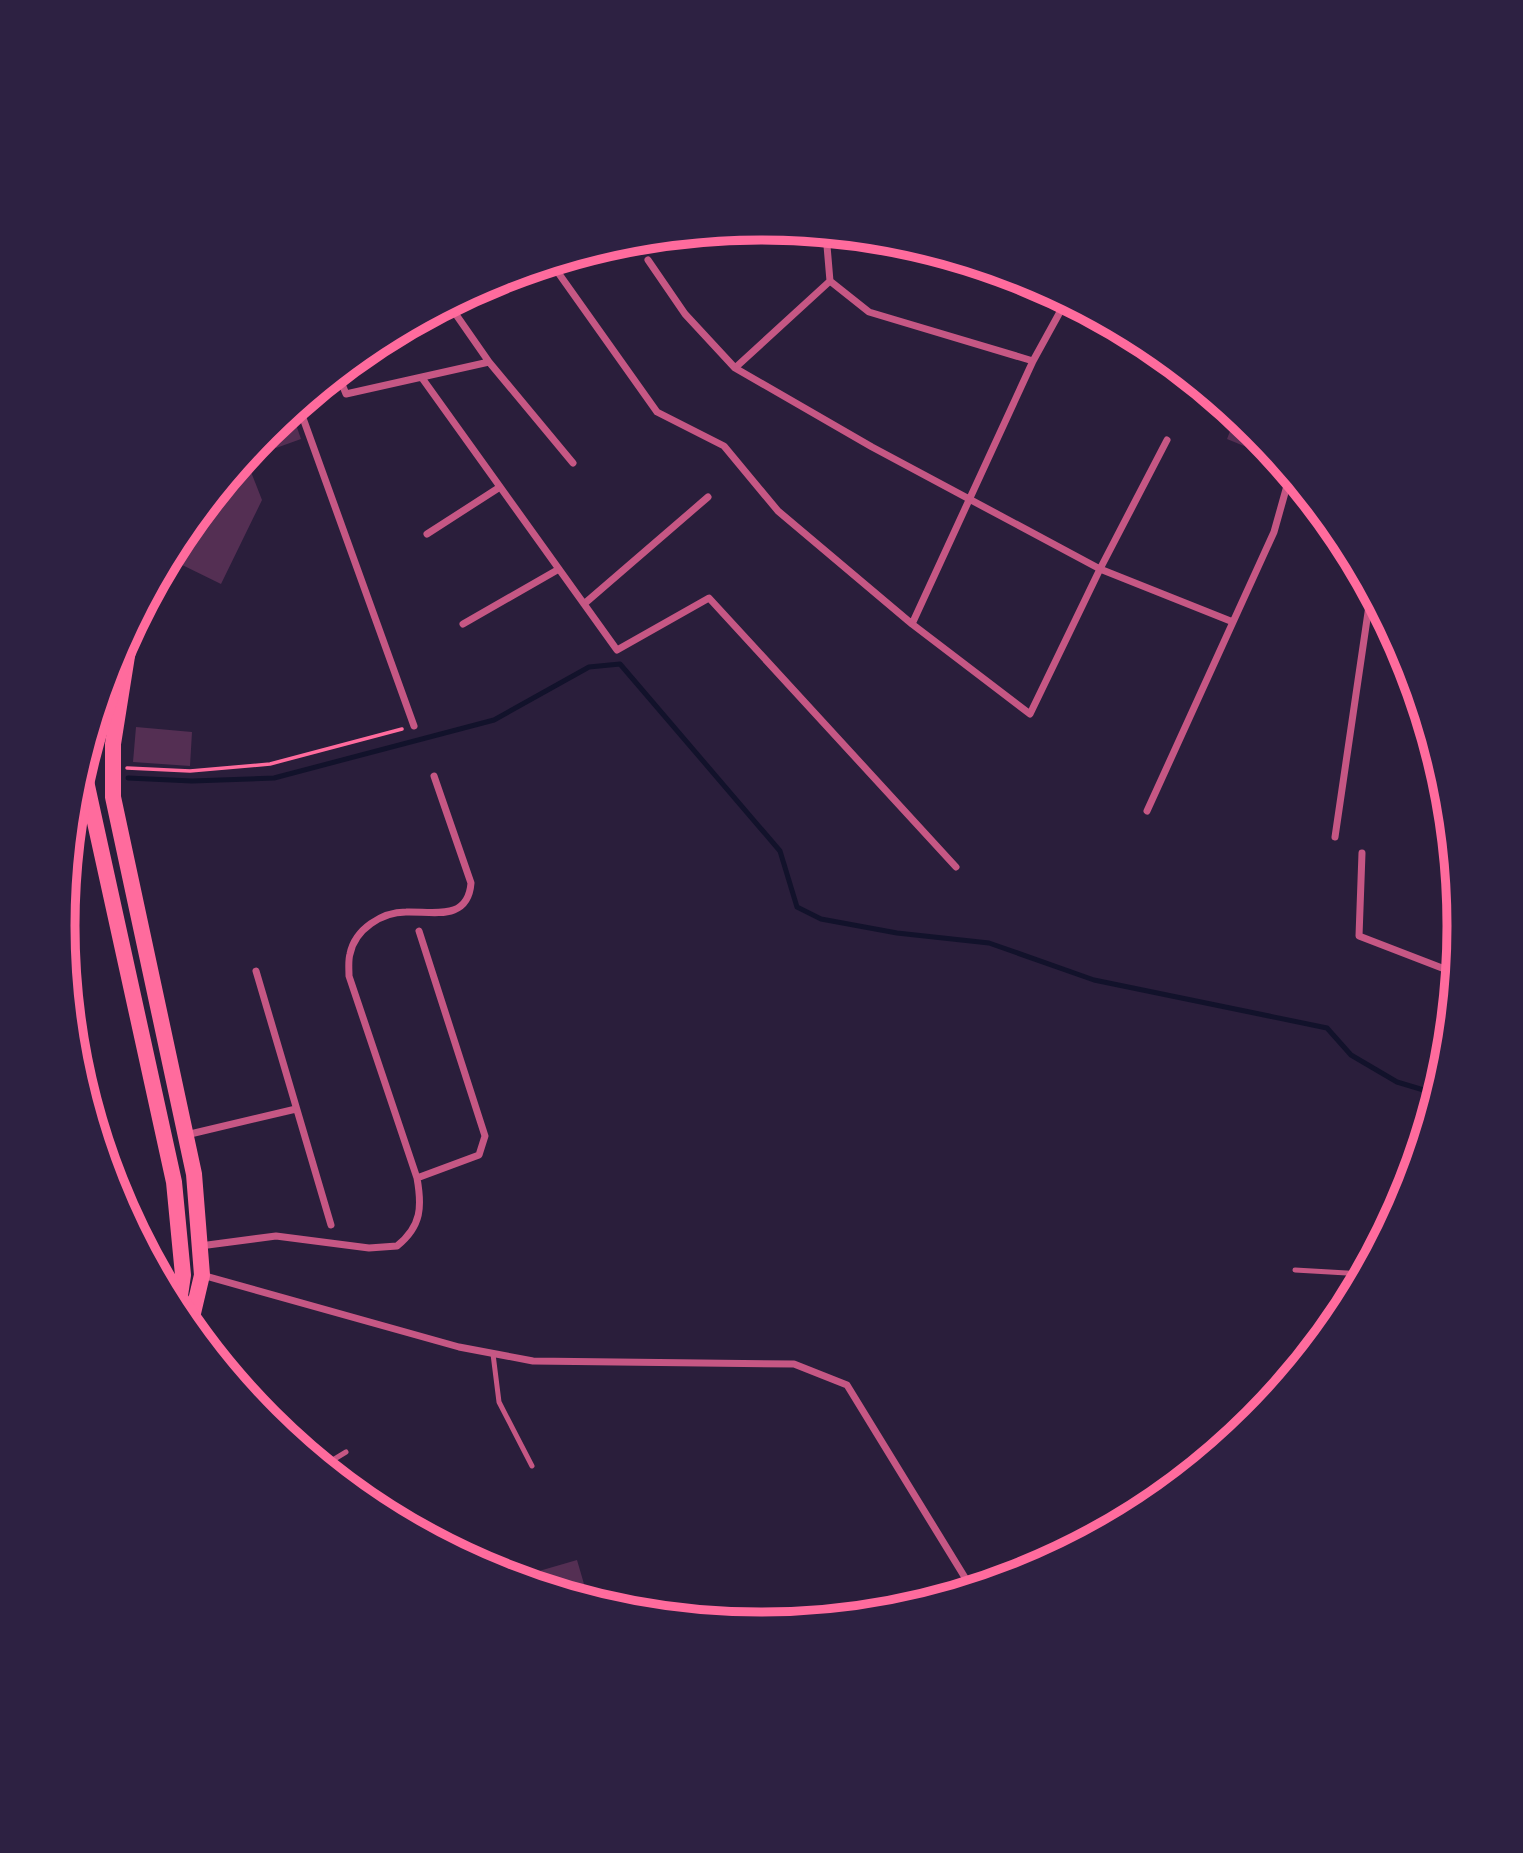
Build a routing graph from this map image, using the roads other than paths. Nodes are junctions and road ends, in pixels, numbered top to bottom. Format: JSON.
{"nodes":[{"id":1,"x":827,"y":244,"type":"edge"},
{"id":2,"x":648,"y":260,"type":"dead end"},
{"id":3,"x":558,"y":272,"type":"edge"},
{"id":4,"x":830,"y":281,"type":"junction"},
{"id":5,"x":1061,"y":309,"type":"edge"},
{"id":6,"x":457,"y":316,"type":"dead end"},
{"id":7,"x":1033,"y":360,"type":"junction"},
{"id":8,"x":489,"y":362,"type":"junction"},
{"id":9,"x":734,"y":368,"type":"junction"},
{"id":10,"x":422,"y":378,"type":"junction"},
{"id":11,"x":342,"y":384,"type":"edge"},
{"id":12,"x":303,"y":417,"type":"edge"},
{"id":13,"x":1167,"y":440,"type":"dead end"},
{"id":14,"x":573,"y":463,"type":"dead end"},
{"id":15,"x":1287,"y":486,"type":"edge"},
{"id":16,"x":500,"y":487,"type":"junction"},
{"id":17,"x":708,"y":497,"type":"dead end"},
{"id":18,"x":969,"y":500,"type":"junction"},
{"id":19,"x":427,"y":534,"type":"dead end"},
{"id":20,"x":559,"y":569,"type":"junction"},
{"id":21,"x":1100,"y":569,"type":"junction"},
{"id":22,"x":583,"y":604,"type":"junction"},
{"id":23,"x":1369,"y":607,"type":"edge"},
{"id":24,"x":1233,"y":622,"type":"junction"},
{"id":25,"x":463,"y":624,"type":"dead end"},
{"id":26,"x":912,"y":624,"type":"junction"},
{"id":27,"x":125,"y":670,"type":"edge"},
{"id":28,"x":414,"y":726,"type":"road end"},
{"id":29,"x":434,"y":776,"type":"dead end"},
{"id":30,"x":88,"y":792,"type":"edge"},
{"id":31,"x":1147,"y":811,"type":"dead end"},
{"id":32,"x":1335,"y":837,"type":"dead end"},
{"id":33,"x":1362,"y":853,"type":"dead end"},
{"id":34,"x":956,"y":867,"type":"dead end"},
{"id":35,"x":419,"y":931,"type":"dead end"},
{"id":36,"x":1446,"y":970,"type":"edge"},
{"id":37,"x":256,"y":971,"type":"dead end"},
{"id":38,"x":296,"y":1109,"type":"junction"},
{"id":39,"x":186,"y":1135,"type":"junction"},
{"id":40,"x":417,"y":1178,"type":"junction"},
{"id":41,"x":331,"y":1224,"type":"dead end"},
{"id":42,"x":199,"y":1246,"type":"junction"},
{"id":43,"x":1295,"y":1270,"type":"dead end"},
{"id":44,"x":1354,"y":1273,"type":"edge"},
{"id":45,"x":202,"y":1275,"type":"junction"},
{"id":46,"x":180,"y":1291,"type":"edge"},
{"id":47,"x":193,"y":1311,"type":"edge"},
{"id":48,"x":493,"y":1354,"type":"junction"},
{"id":49,"x":346,"y":1452,"type":"dead end"},
{"id":50,"x":332,"y":1461,"type":"edge"},
{"id":51,"x":532,"y":1466,"type":"dead end"},
{"id":52,"x":967,"y":1581,"type":"edge"}],
"edges":[{"from":1,"to":4,"type":"street"},
{"from":2,"to":9,"type":"street"},
{"from":3,"to":26,"type":"street"},
{"from":4,"to":7,"type":"street"},
{"from":4,"to":9,"type":"street"},
{"from":5,"to":7,"type":"street"},
{"from":6,"to":8,"type":"street"},
{"from":7,"to":18,"type":"street"},
{"from":8,"to":10,"type":"street"},
{"from":8,"to":14,"type":"street"},
{"from":9,"to":18,"type":"street"},
{"from":10,"to":11,"type":"street"},
{"from":10,"to":16,"type":"street"},
{"from":12,"to":28,"type":"street"},
{"from":13,"to":21,"type":"street"},
{"from":15,"to":24,"type":"street"},
{"from":16,"to":19,"type":"street"},
{"from":16,"to":20,"type":"street"},
{"from":17,"to":22,"type":"street"},
{"from":18,"to":21,"type":"street"},
{"from":18,"to":26,"type":"street"},
{"from":20,"to":22,"type":"street"},
{"from":20,"to":25,"type":"street"},
{"from":21,"to":24,"type":"street"},
{"from":21,"to":26,"type":"street"},
{"from":22,"to":34,"type":"street"},
{"from":23,"to":32,"type":"street"},
{"from":24,"to":31,"type":"street"},
{"from":27,"to":39,"type":"main road"},
{"from":29,"to":40,"type":"street"},
{"from":30,"to":46,"type":"main road"},
{"from":33,"to":36,"type":"street"},
{"from":35,"to":40,"type":"street"},
{"from":37,"to":38,"type":"street"},
{"from":38,"to":39,"type":"street"},
{"from":38,"to":41,"type":"street"},
{"from":39,"to":42,"type":"main road"},
{"from":40,"to":42,"type":"street"},
{"from":42,"to":45,"type":"main road"},
{"from":43,"to":44,"type":"lane"},
{"from":45,"to":47,"type":"main road"},
{"from":45,"to":48,"type":"street"},
{"from":48,"to":51,"type":"lane"},
{"from":48,"to":52,"type":"street"},
{"from":49,"to":50,"type":"lane"}]}
